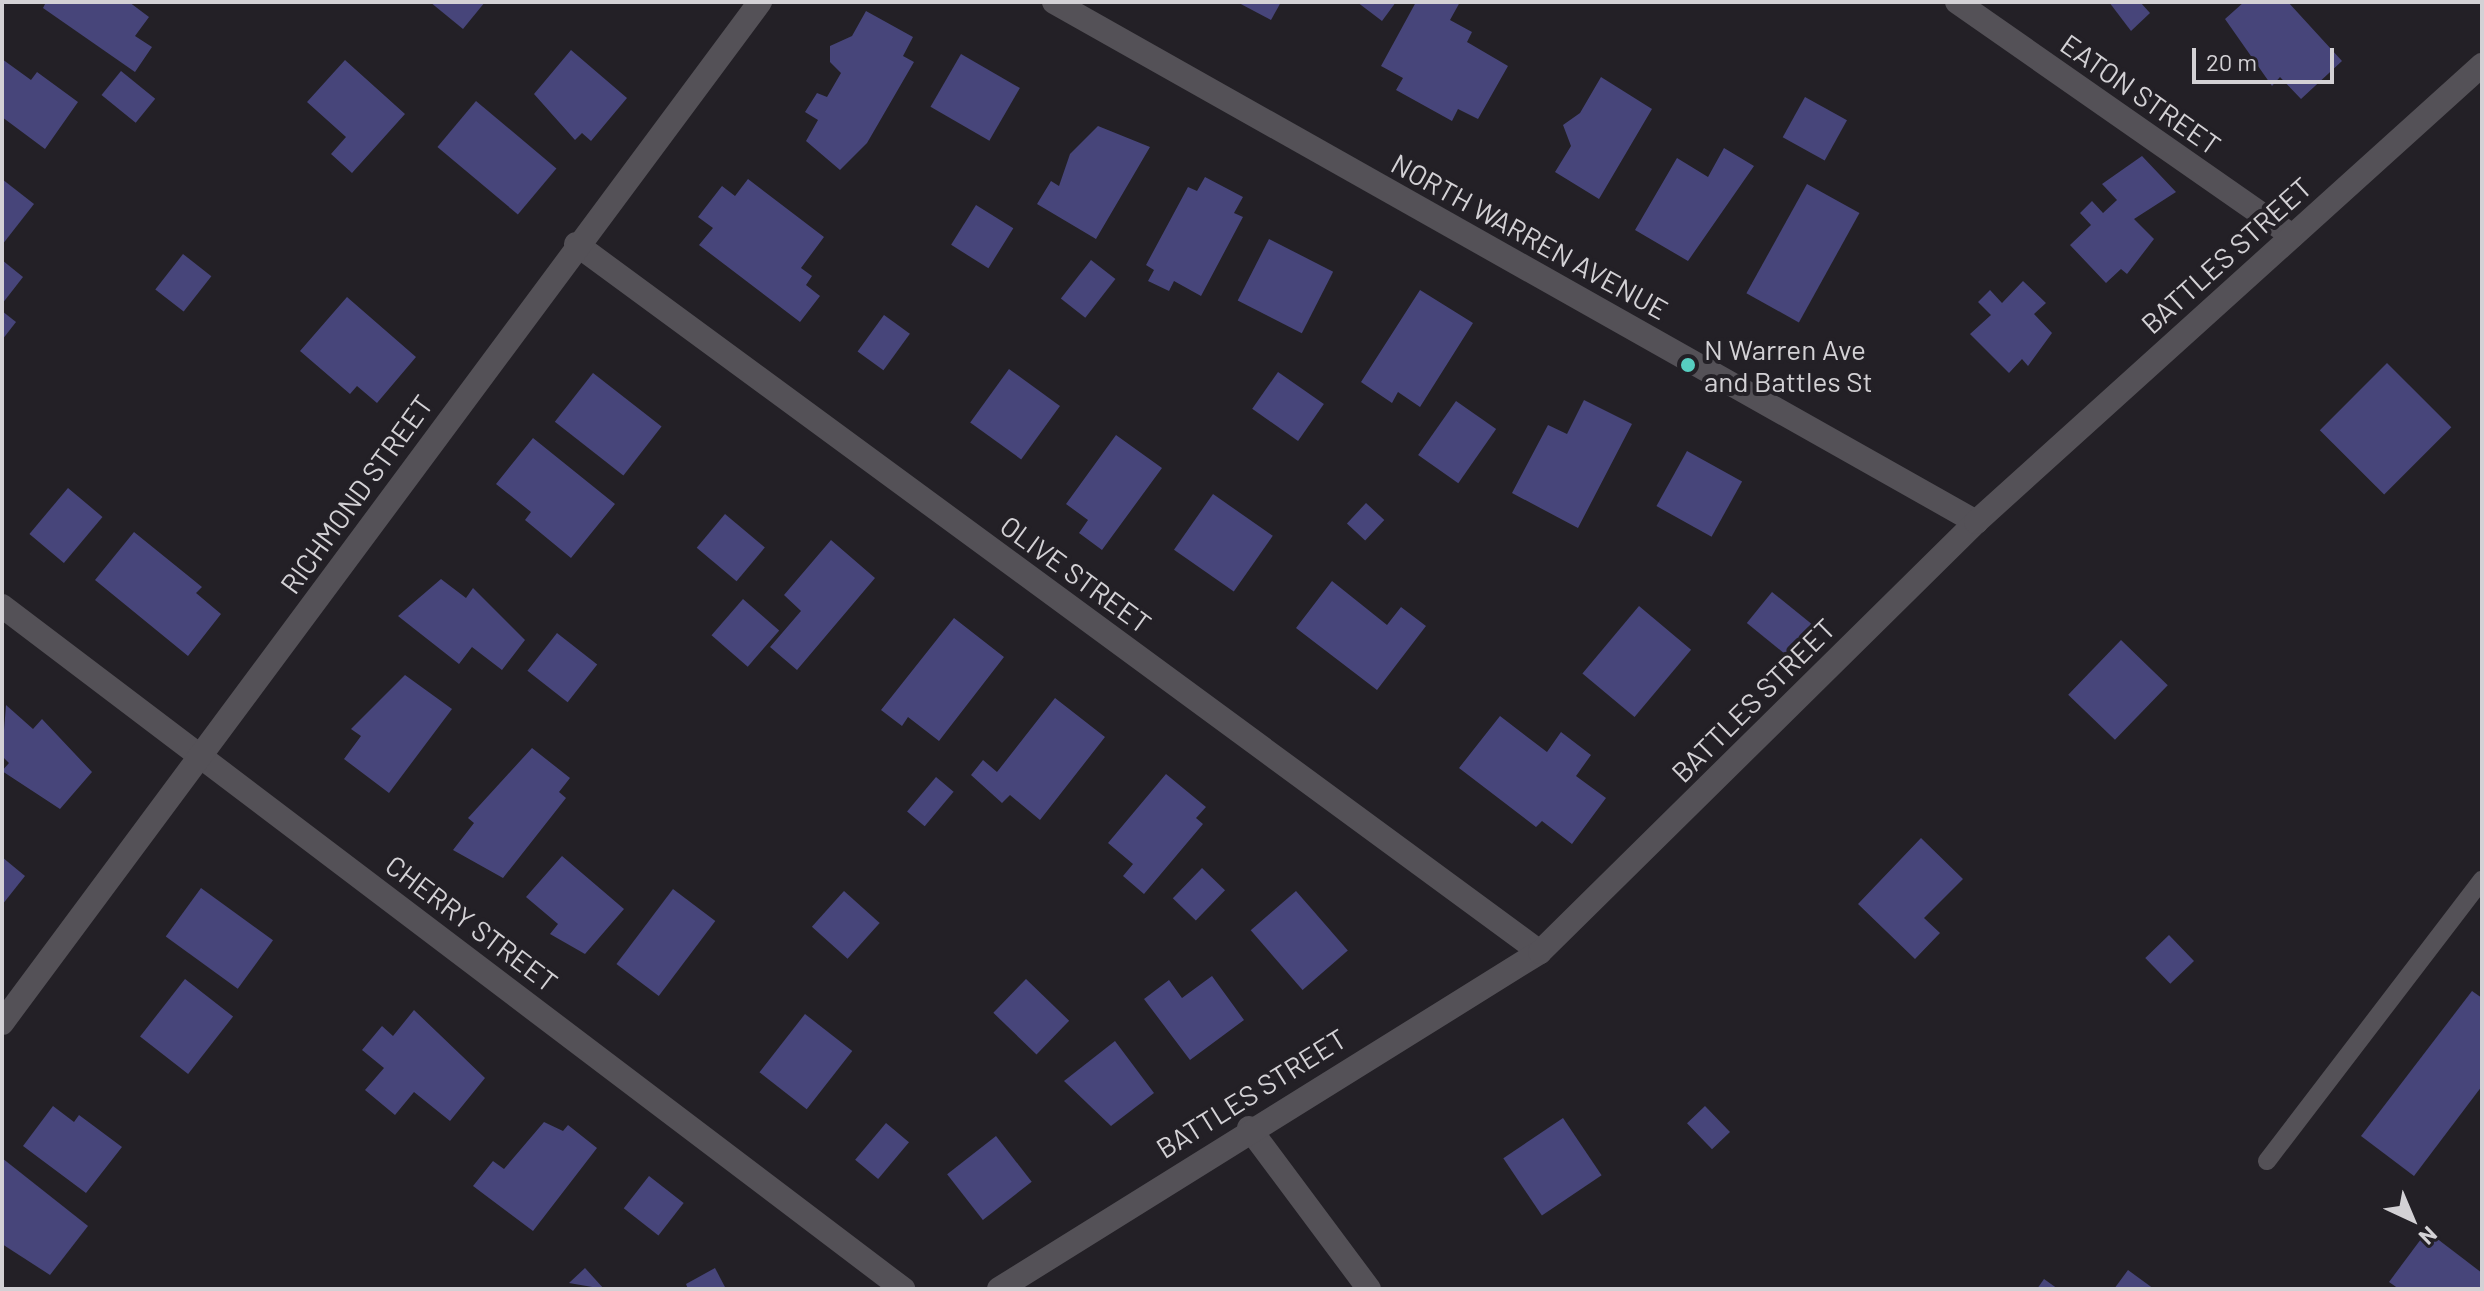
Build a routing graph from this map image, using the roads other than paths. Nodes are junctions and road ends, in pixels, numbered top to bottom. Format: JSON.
{"nodes":[{"id":1,"x":760,"y":2,"type":"edge"},
{"id":2,"x":1054,"y":2,"type":"edge"},
{"id":3,"x":1957,"y":2,"type":"edge"},
{"id":4,"x":2482,"y":65,"type":"edge"},
{"id":5,"x":2292,"y":236,"type":"junction"},
{"id":6,"x":576,"y":244,"type":"junction"},
{"id":7,"x":1976,"y":522,"type":"junction"},
{"id":8,"x":2,"y":606,"type":"edge"},
{"id":9,"x":202,"y":756,"type":"junction"},
{"id":10,"x":2482,"y":880,"type":"edge"},
{"id":11,"x":1540,"y":952,"type":"junction"},
{"id":12,"x":2,"y":1023,"type":"edge"},
{"id":13,"x":1249,"y":1128,"type":"junction"},
{"id":14,"x":2267,"y":1161,"type":"dead end"},
{"id":15,"x":903,"y":1289,"type":"edge"},
{"id":16,"x":999,"y":1289,"type":"edge"},
{"id":17,"x":1369,"y":1289,"type":"edge"}],
"edges":[{"from":1,"to":6,"type":"street","name":"RICHMOND STREET"},
{"from":2,"to":7,"type":"street","name":"NORTH WARREN AVENUE"},
{"from":3,"to":5,"type":"street","name":"EATON STREET"},
{"from":4,"to":5,"type":"street","name":"BATTLES STREET"},
{"from":5,"to":7,"type":"street","name":"BATTLES STREET"},
{"from":6,"to":9,"type":"street","name":"RICHMOND STREET"},
{"from":6,"to":11,"type":"street","name":"OLIVE STREET"},
{"from":7,"to":11,"type":"street","name":"BATTLES STREET"},
{"from":8,"to":9,"type":"street","name":"CHERRY STREET"},
{"from":9,"to":12,"type":"street","name":"RICHMOND STREET"},
{"from":9,"to":15,"type":"street","name":"CHERRY STREET"},
{"from":10,"to":14,"type":"lane"},
{"from":11,"to":13,"type":"street","name":"BATTLES STREET"},
{"from":13,"to":16,"type":"street","name":"BATTLES STREET"},
{"from":13,"to":17,"type":"street"}]}
